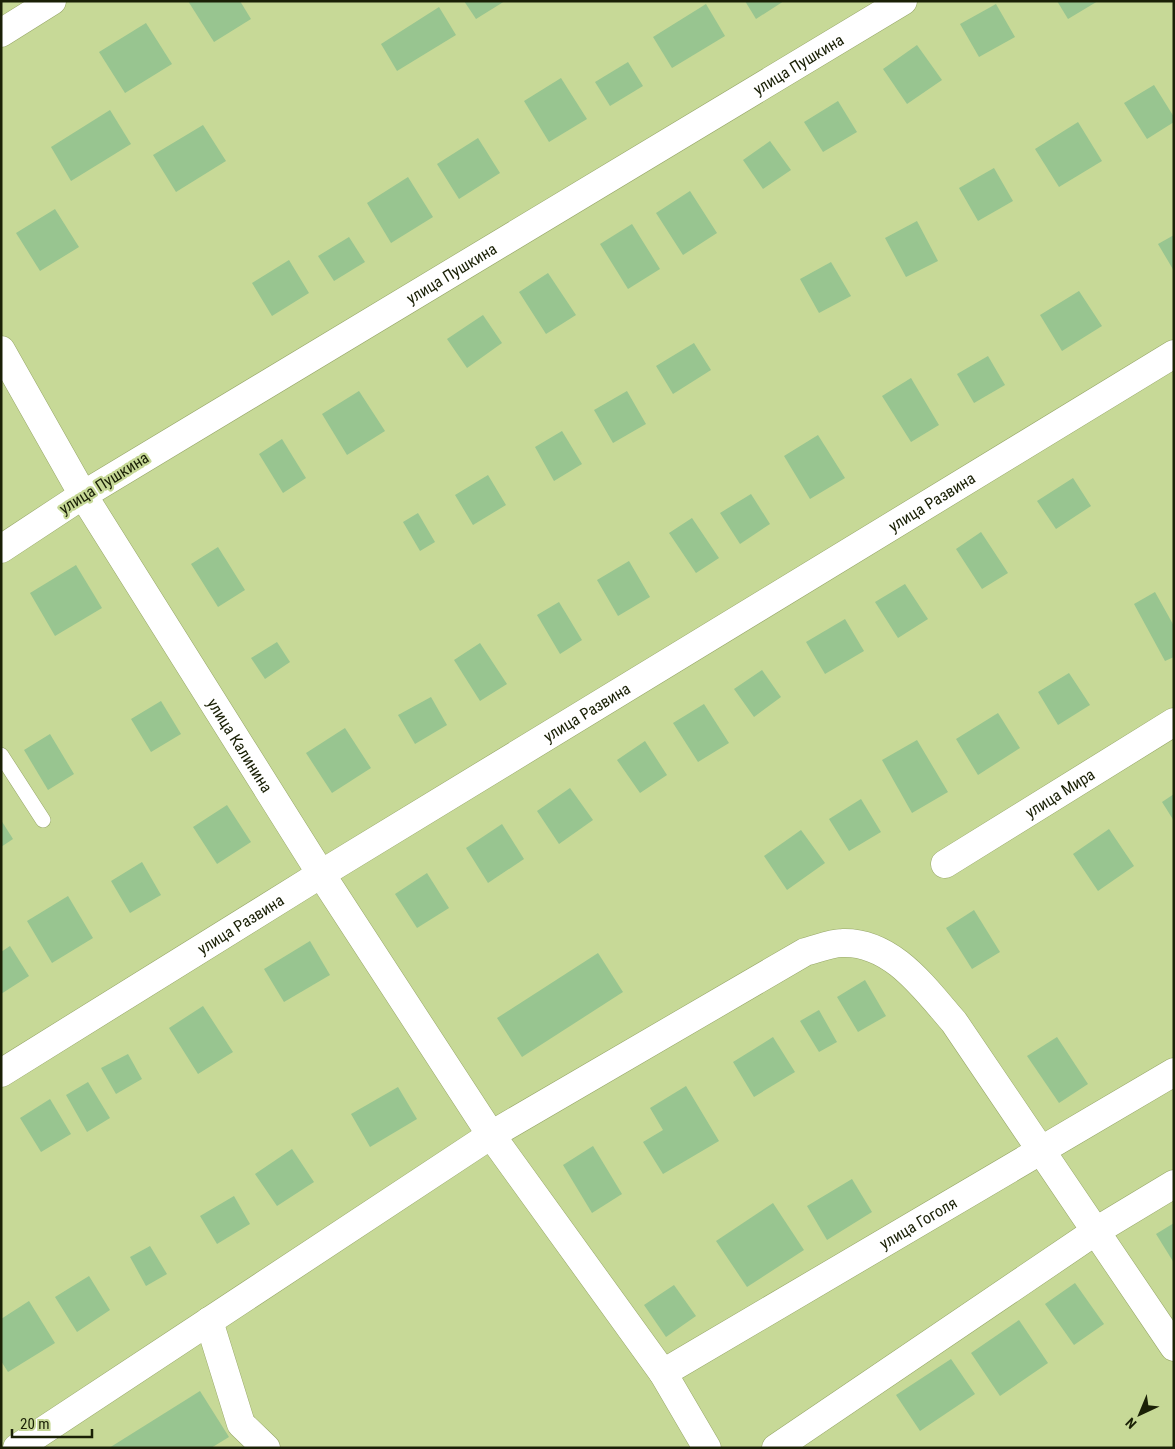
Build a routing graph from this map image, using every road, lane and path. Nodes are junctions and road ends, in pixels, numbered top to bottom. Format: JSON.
{"nodes":[{"id":1,"x":52,"y":1,"type":"edge"},
{"id":2,"x":903,"y":1,"type":"edge"},
{"id":3,"x":1,"y":33,"type":"edge"},
{"id":4,"x":1,"y":350,"type":"edge"},
{"id":5,"x":1174,"y":354,"type":"edge"},
{"id":6,"x":83,"y":495,"type":"junction"},
{"id":7,"x":1,"y":549,"type":"edge"},
{"id":8,"x":1174,"y":722,"type":"edge"},
{"id":9,"x":1,"y":755,"type":"edge"},
{"id":10,"x":43,"y":820,"type":"dead end"},
{"id":11,"x":945,"y":864,"type":"dead end"},
{"id":12,"x":321,"y":874,"type":"junction"},
{"id":13,"x":1174,"y":1072,"type":"edge"},
{"id":14,"x":1,"y":1073,"type":"edge"},
{"id":15,"x":491,"y":1135,"type":"junction"},
{"id":16,"x":1042,"y":1151,"type":"junction"},
{"id":17,"x":1174,"y":1184,"type":"edge"},
{"id":18,"x":1096,"y":1231,"type":"junction"},
{"id":19,"x":209,"y":1321,"type":"junction"},
{"id":20,"x":1174,"y":1347,"type":"edge"},
{"id":21,"x":663,"y":1373,"type":"junction"},
{"id":22,"x":18,"y":1448,"type":"edge"},
{"id":23,"x":265,"y":1448,"type":"edge"},
{"id":24,"x":707,"y":1448,"type":"edge"},
{"id":25,"x":776,"y":1448,"type":"edge"}],
"edges":[{"from":1,"to":3,"type":"street"},
{"from":2,"to":6,"type":"street","name":"улица Пушкина"},
{"from":4,"to":6,"type":"street","name":"улица Калинина"},
{"from":5,"to":12,"type":"street","name":"улица Развина"},
{"from":6,"to":7,"type":"street","name":"улица Пушкина"},
{"from":6,"to":12,"type":"street","name":"улица Калинина"},
{"from":8,"to":11,"type":"street","name":"улица Мира"},
{"from":9,"to":10,"type":"lane"},
{"from":12,"to":14,"type":"street","name":"улица Развина"},
{"from":12,"to":15,"type":"street","name":"улица Калинина"},
{"from":13,"to":16,"type":"street","name":"улица Гоголя"},
{"from":15,"to":16,"type":"street"},
{"from":15,"to":19,"type":"street"},
{"from":15,"to":21,"type":"street","name":"улица Калинина"},
{"from":16,"to":18,"type":"street"},
{"from":16,"to":21,"type":"street","name":"улица Гоголя"},
{"from":17,"to":18,"type":"street"},
{"from":18,"to":20,"type":"street"},
{"from":18,"to":25,"type":"street"},
{"from":19,"to":22,"type":"street"},
{"from":19,"to":23,"type":"street"},
{"from":21,"to":24,"type":"street","name":"улица Калинина"}]}
